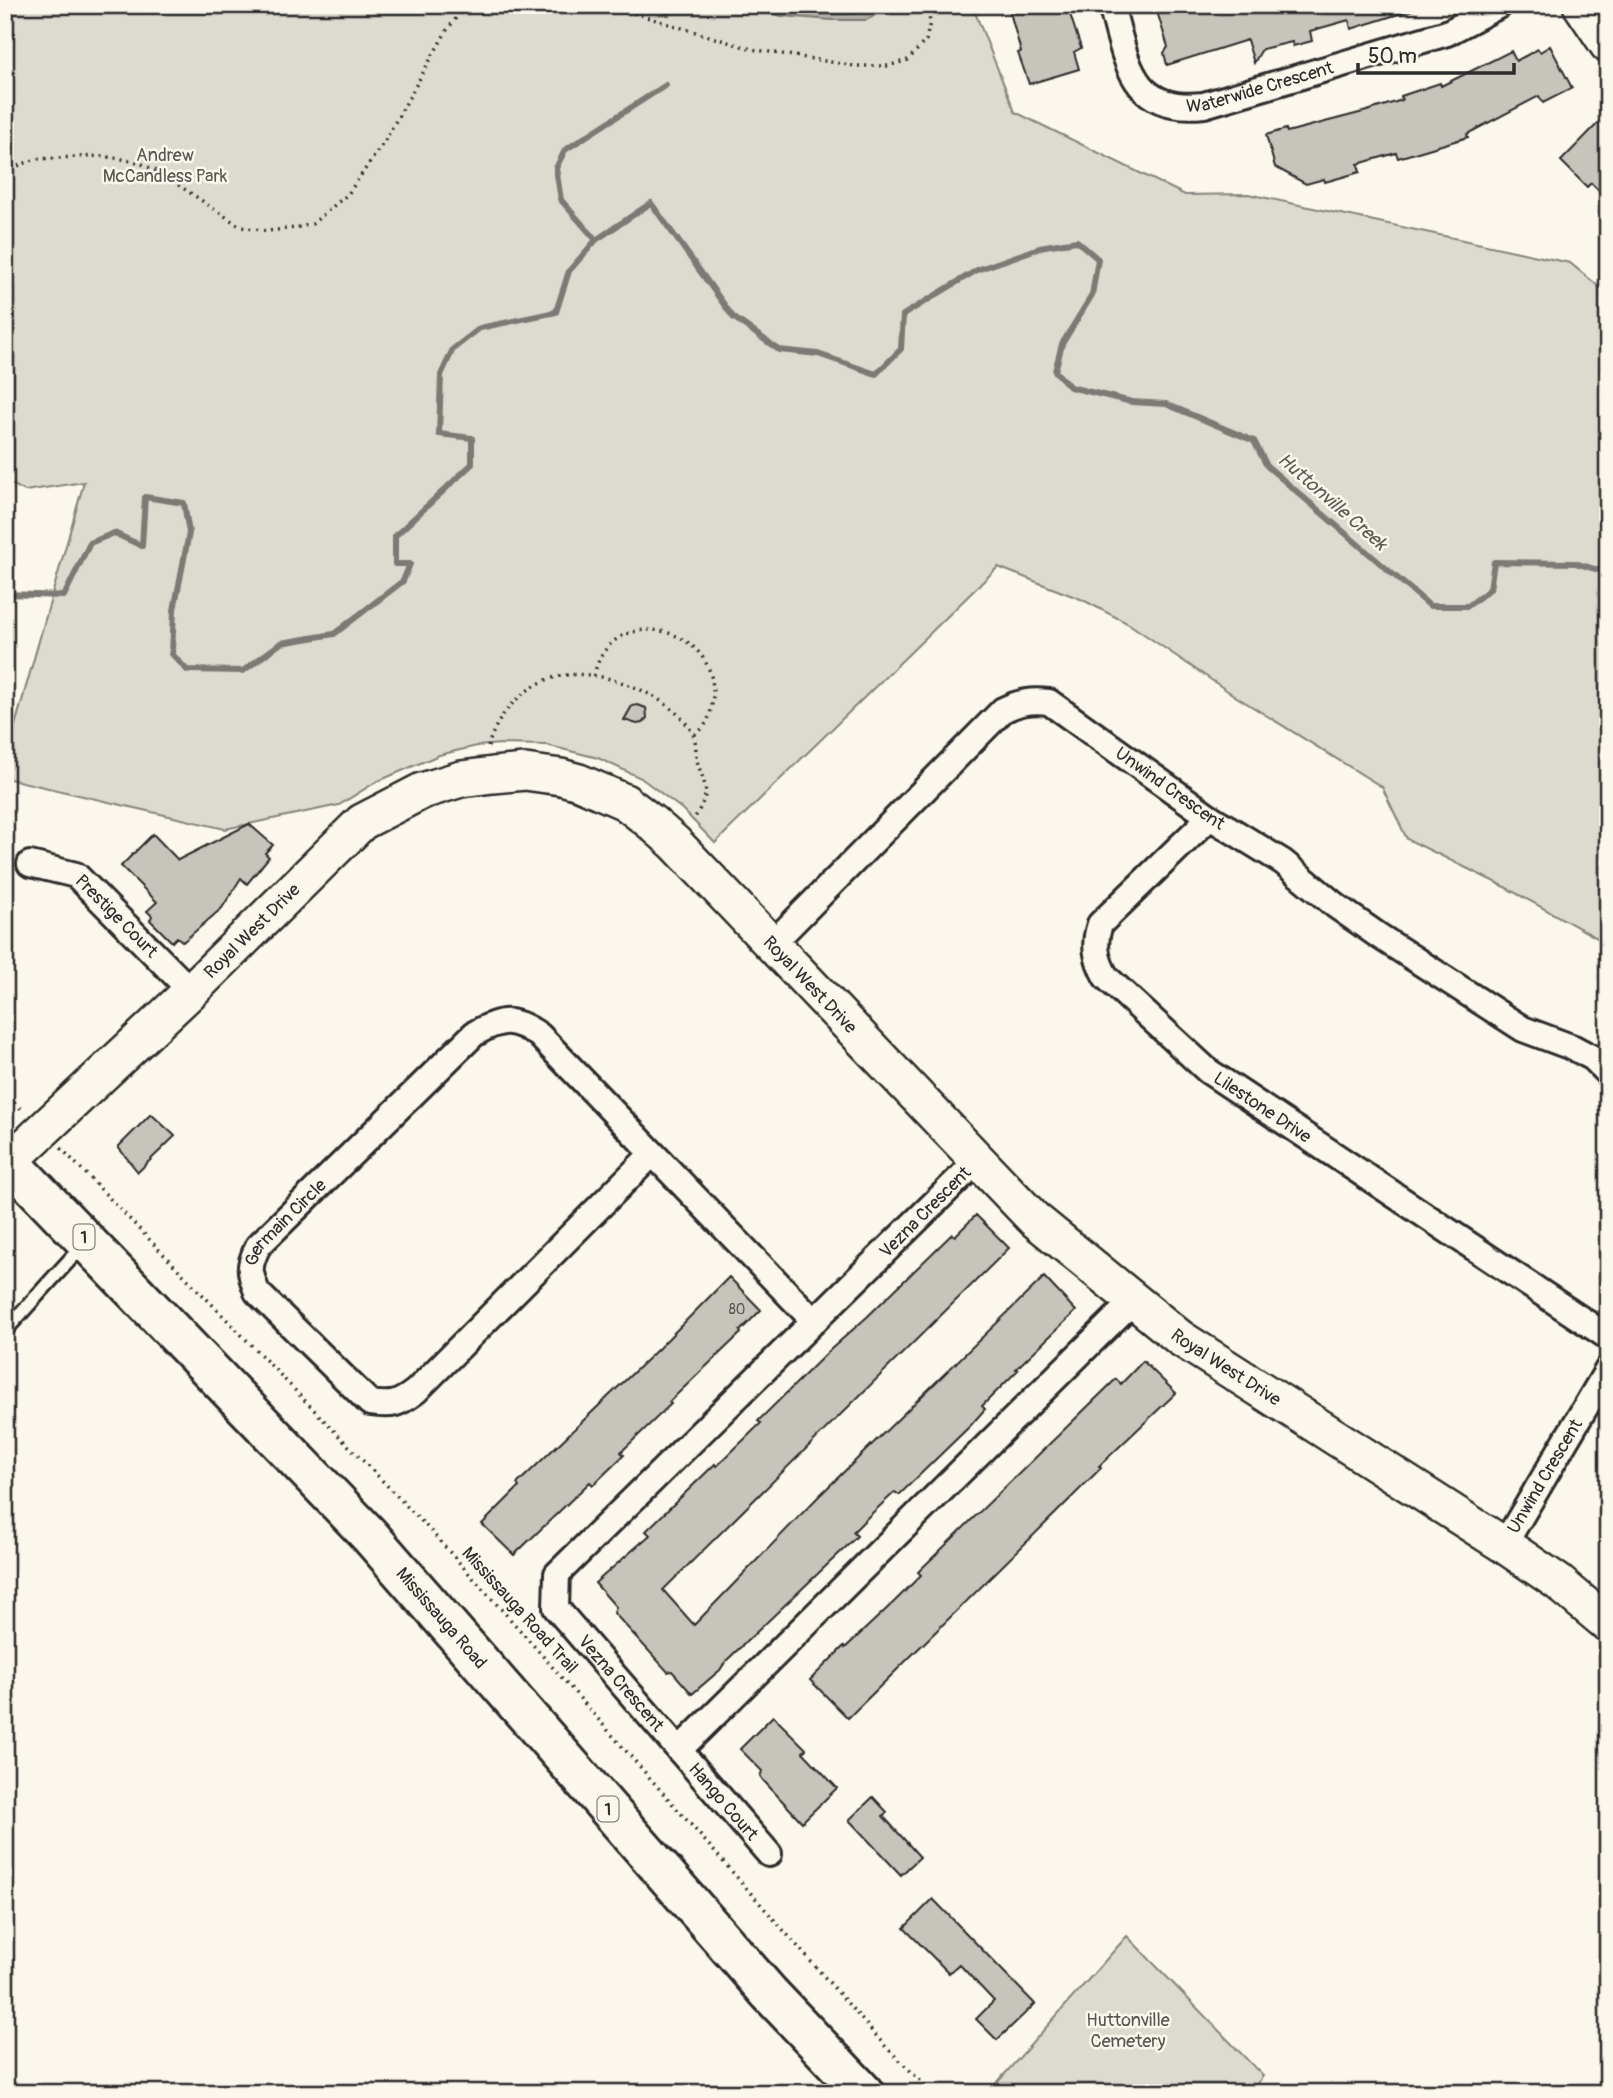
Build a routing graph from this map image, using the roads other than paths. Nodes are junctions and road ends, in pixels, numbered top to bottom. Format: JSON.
{"nodes":[{"id":1,"x":1111,"y":5,"type":"edge"},
{"id":2,"x":1500,"y":5,"type":"edge"},
{"id":3,"x":1581,"y":5,"type":"edge"},
{"id":4,"x":1608,"y":45,"type":"edge"},
{"id":5,"x":1210,"y":817,"type":"junction"},
{"id":6,"x":30,"y":864,"type":"dead end"},
{"id":7,"x":772,"y":944,"type":"junction"},
{"id":8,"x":191,"y":991,"type":"junction"},
{"id":9,"x":1608,"y":1073,"type":"edge"},
{"id":10,"x":652,"y":1154,"type":"junction"},
{"id":11,"x":8,"y":1159,"type":"edge"},
{"id":12,"x":978,"y":1160,"type":"junction"},
{"id":13,"x":88,"y":1240,"type":"junction"},
{"id":14,"x":1133,"y":1301,"type":"junction"},
{"id":15,"x":814,"y":1321,"type":"junction"},
{"id":16,"x":5,"y":1331,"type":"edge"},
{"id":17,"x":1608,"y":1337,"type":"edge"},
{"id":18,"x":1608,"y":1369,"type":"edge"},
{"id":19,"x":1504,"y":1545,"type":"junction"},
{"id":20,"x":1608,"y":1624,"type":"edge"},
{"id":21,"x":679,"y":1750,"type":"junction"},
{"id":22,"x":769,"y":1854,"type":"dead end"},
{"id":23,"x":864,"y":2093,"type":"edge"}],
"edges":[{"from":1,"to":2,"type":"street","name":"Waterwide Crescent"},
{"from":3,"to":4,"type":"street"},
{"from":5,"to":7,"type":"street","name":"Unwind Crescent"},
{"from":5,"to":9,"type":"street","name":"Unwind Crescent"},
{"from":5,"to":17,"type":"street","name":"Lilestone Drive"},
{"from":6,"to":8,"type":"street","name":"Prestige Court"},
{"from":7,"to":8,"type":"street","name":"Royal West Drive"},
{"from":7,"to":12,"type":"street","name":"Royal West Drive"},
{"from":8,"to":11,"type":"street","name":"Royal West Drive"},
{"from":10,"to":10,"type":"street","name":"Germain Circle"},
{"from":10,"to":15,"type":"street","name":"Germain Circle"},
{"from":11,"to":13,"type":"main road","name":"Mississauga Road","number":"1"},
{"from":12,"to":14,"type":"street","name":"Royal West Drive"},
{"from":12,"to":15,"type":"street","name":"Vezna Crescent"},
{"from":13,"to":16,"type":"lane"},
{"from":13,"to":23,"type":"main road","name":"Mississauga Road","number":"1"},
{"from":14,"to":19,"type":"street","name":"Royal West Drive"},
{"from":14,"to":21,"type":"street","name":"Vezna Crescent"},
{"from":15,"to":21,"type":"street","name":"Vezna Crescent"},
{"from":18,"to":19,"type":"street","name":"Unwind Crescent"},
{"from":19,"to":20,"type":"street","name":"Royal West Drive"},
{"from":21,"to":22,"type":"street","name":"Hango Court"}]}
